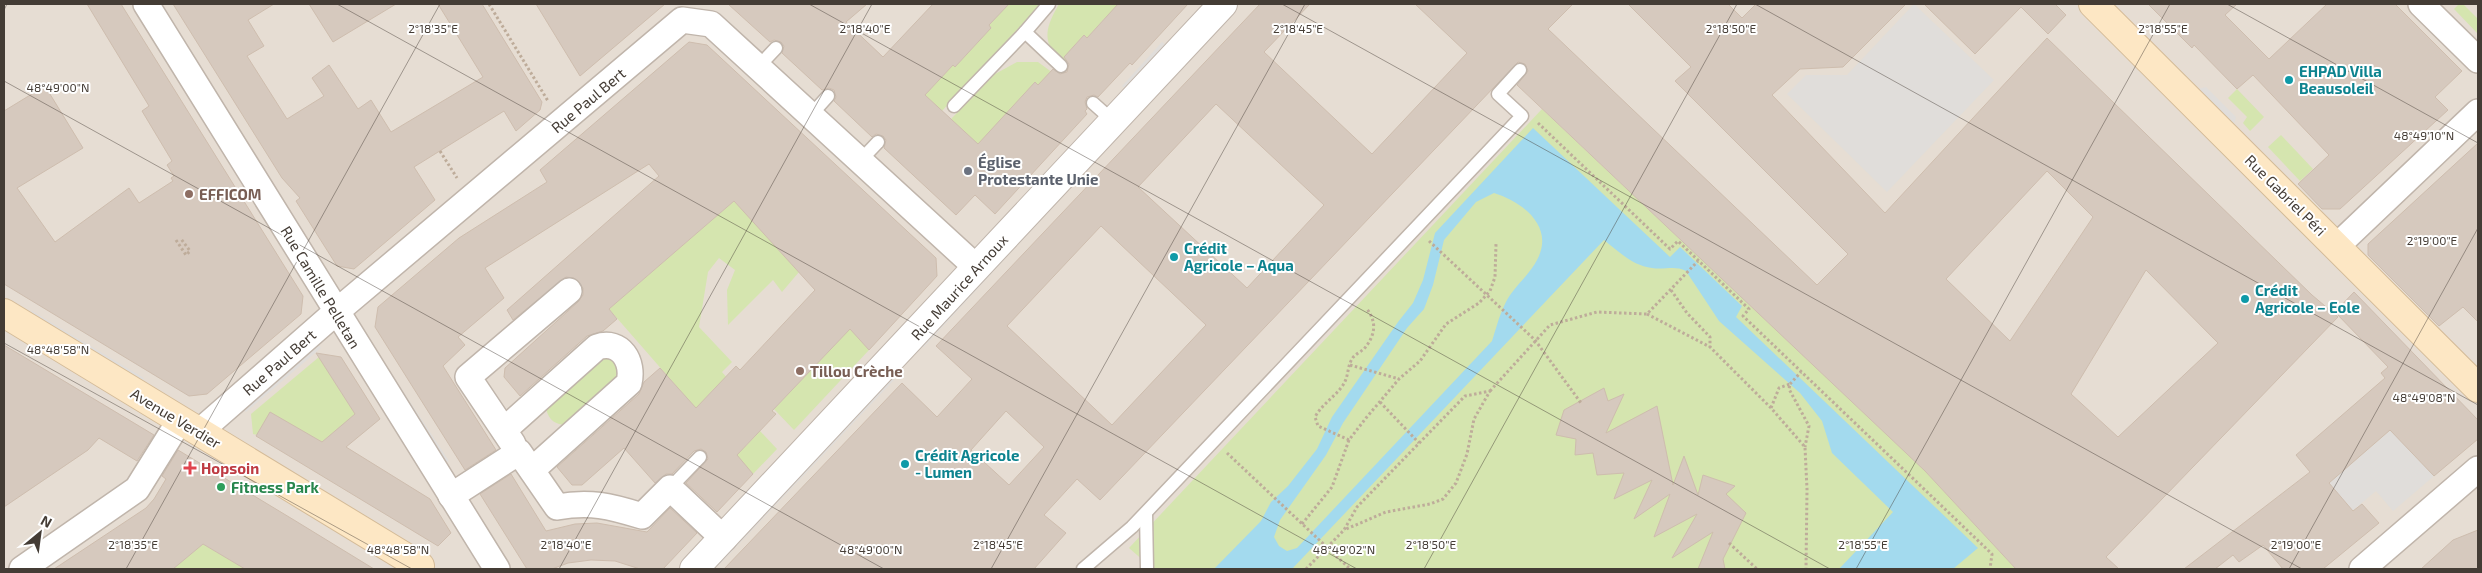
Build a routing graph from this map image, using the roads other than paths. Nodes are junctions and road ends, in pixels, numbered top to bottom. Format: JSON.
{"nodes":[{"id":1,"x":146,"y":4,"type":"edge"},
{"id":2,"x":1049,"y":4,"type":"edge"},
{"id":3,"x":2093,"y":4,"type":"edge"},
{"id":4,"x":2421,"y":4,"type":"edge"},
{"id":5,"x":1215,"y":7,"type":"edge"},
{"id":6,"x":1025,"y":32,"type":"junction"},
{"id":7,"x":776,"y":48,"type":"dead end"},
{"id":8,"x":2478,"y":60,"type":"edge"},
{"id":9,"x":1061,"y":66,"type":"dead end"},
{"id":10,"x":758,"y":67,"type":"junction"},
{"id":11,"x":1520,"y":70,"type":"dead end"},
{"id":12,"x":828,"y":96,"type":"dead end"},
{"id":13,"x":1093,"y":103,"type":"dead end"},
{"id":14,"x":954,"y":106,"type":"dead end"},
{"id":15,"x":2478,"y":112,"type":"edge"},
{"id":16,"x":810,"y":116,"type":"junction"},
{"id":17,"x":1113,"y":121,"type":"junction"},
{"id":18,"x":878,"y":142,"type":"dead end"},
{"id":19,"x":860,"y":161,"type":"junction"},
{"id":20,"x":2337,"y":246,"type":"junction"},
{"id":21,"x":976,"y":267,"type":"junction"},
{"id":22,"x":568,"y":291,"type":"dead end"},
{"id":23,"x":336,"y":312,"type":"junction"},
{"id":24,"x":4,"y":313,"type":"edge"},
{"id":25,"x":2478,"y":388,"type":"edge"},
{"id":26,"x":189,"y":426,"type":"junction"},
{"id":27,"x":504,"y":430,"type":"junction"},
{"id":28,"x":700,"y":458,"type":"dead end"},
{"id":29,"x":525,"y":461,"type":"junction"},
{"id":30,"x":2478,"y":469,"type":"edge"},
{"id":31,"x":670,"y":488,"type":"junction"},
{"id":32,"x":451,"y":496,"type":"junction"},
{"id":33,"x":1146,"y":513,"type":"junction"},
{"id":34,"x":724,"y":539,"type":"junction"},
{"id":35,"x":423,"y":568,"type":"edge"},
{"id":36,"x":22,"y":569,"type":"edge"},
{"id":37,"x":496,"y":569,"type":"edge"},
{"id":38,"x":694,"y":569,"type":"edge"},
{"id":39,"x":1083,"y":569,"type":"edge"},
{"id":40,"x":1147,"y":569,"type":"edge"},
{"id":41,"x":2362,"y":569,"type":"edge"}],
"edges":[{"from":1,"to":23,"type":"street","name":"Rue Camille Pelletan"},
{"from":2,"to":6,"type":"lane"},
{"from":3,"to":20,"type":"main road","name":"Rue Gabriel Péri"},
{"from":4,"to":8,"type":"street"},
{"from":5,"to":17,"type":"street","name":"Rue Maurice Arnoux"},
{"from":6,"to":9,"type":"lane"},
{"from":6,"to":14,"type":"lane"},
{"from":7,"to":10,"type":"lane"},
{"from":10,"to":16,"type":"street","name":"Rue Paul Bert"},
{"from":10,"to":23,"type":"street","name":"Rue Paul Bert"},
{"from":11,"to":33,"type":"lane"},
{"from":12,"to":16,"type":"lane"},
{"from":13,"to":17,"type":"lane"},
{"from":15,"to":20,"type":"street"},
{"from":16,"to":19,"type":"street","name":"Rue Paul Bert"},
{"from":17,"to":21,"type":"street","name":"Rue Maurice Arnoux"},
{"from":18,"to":19,"type":"lane"},
{"from":19,"to":21,"type":"street","name":"Rue Paul Bert"},
{"from":20,"to":25,"type":"main road","name":"Rue Gabriel Péri"},
{"from":21,"to":34,"type":"street","name":"Rue Maurice Arnoux"},
{"from":22,"to":27,"type":"street"},
{"from":23,"to":26,"type":"street","name":"Rue Paul Bert"},
{"from":23,"to":32,"type":"street","name":"Rue Camille Pelletan"},
{"from":24,"to":26,"type":"main road","name":"Avenue Verdier"},
{"from":26,"to":35,"type":"main road","name":"Avenue Verdier"},
{"from":26,"to":36,"type":"street","name":"Rue Paul Bert"},
{"from":27,"to":29,"type":"street"},
{"from":27,"to":29,"type":"street"},
{"from":28,"to":31,"type":"lane"},
{"from":29,"to":31,"type":"street"},
{"from":29,"to":32,"type":"street"},
{"from":30,"to":41,"type":"street"},
{"from":31,"to":34,"type":"street"},
{"from":32,"to":37,"type":"street","name":"Rue Camille Pelletan"},
{"from":33,"to":39,"type":"lane"},
{"from":33,"to":40,"type":"lane"},
{"from":34,"to":38,"type":"street","name":"Rue Maurice Arnoux"}]}
